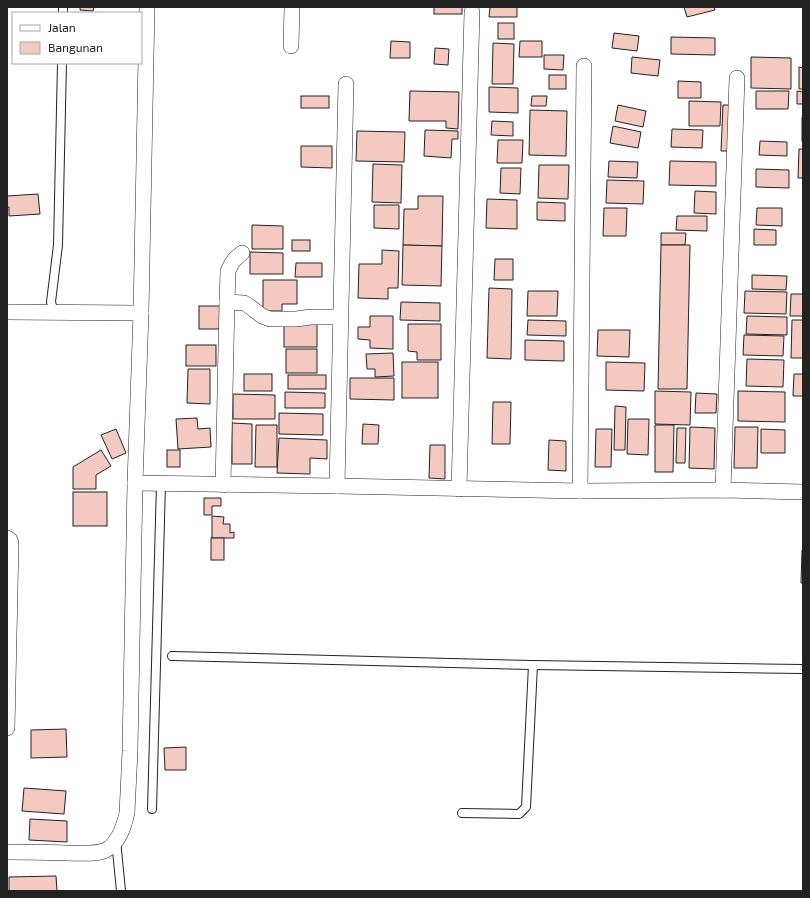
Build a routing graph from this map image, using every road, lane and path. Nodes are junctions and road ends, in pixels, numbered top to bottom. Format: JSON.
{"nodes":[{"id":1,"x":147,"y":7,"type":"edge"},
{"id":2,"x":292,"y":7,"type":"edge"},
{"id":3,"x":472,"y":12,"type":"dead end"},
{"id":4,"x":291,"y":46,"type":"dead end"},
{"id":5,"x":62,"y":64,"type":"edge"},
{"id":6,"x":584,"y":66,"type":"dead end"},
{"id":7,"x":738,"y":78,"type":"dead end"},
{"id":8,"x":346,"y":84,"type":"dead end"},
{"id":9,"x":242,"y":253,"type":"dead end"},
{"id":10,"x":227,"y":302,"type":"junction"},
{"id":11,"x":7,"y":312,"type":"edge"},
{"id":12,"x":56,"y":312,"type":"junction"},
{"id":13,"x":141,"y":313,"type":"junction"},
{"id":14,"x":340,"y":317,"type":"junction"},
{"id":15,"x":136,"y":483,"type":"junction"},
{"id":16,"x":161,"y":484,"type":"junction"},
{"id":17,"x":223,"y":485,"type":"junction"},
{"id":18,"x":337,"y":486,"type":"junction"},
{"id":19,"x":459,"y":489,"type":"junction"},
{"id":20,"x":723,"y":490,"type":"junction"},
{"id":21,"x":580,"y":491,"type":"junction"},
{"id":22,"x":803,"y":492,"type":"edge"},
{"id":23,"x":7,"y":538,"type":"edge"},
{"id":24,"x":172,"y":656,"type":"dead end"},
{"id":25,"x":533,"y":665,"type":"junction"},
{"id":26,"x":803,"y":669,"type":"edge"},
{"id":27,"x":7,"y":728,"type":"edge"},
{"id":28,"x":152,"y":809,"type":"dead end"},
{"id":29,"x":462,"y":813,"type":"dead end"},
{"id":30,"x":116,"y":840,"type":"junction"},
{"id":31,"x":7,"y":852,"type":"edge"},
{"id":32,"x":121,"y":891,"type":"edge"}],
"edges":[{"from":1,"to":13,"type":"street"},
{"from":2,"to":4,"type":"street"},
{"from":3,"to":19,"type":"street"},
{"from":5,"to":12,"type":"lane"},
{"from":6,"to":21,"type":"street"},
{"from":7,"to":20,"type":"street"},
{"from":8,"to":14,"type":"street"},
{"from":9,"to":10,"type":"street"},
{"from":10,"to":14,"type":"street"},
{"from":10,"to":17,"type":"street"},
{"from":11,"to":12,"type":"street"},
{"from":12,"to":13,"type":"street"},
{"from":13,"to":15,"type":"street"},
{"from":14,"to":18,"type":"street"},
{"from":15,"to":16,"type":"street"},
{"from":15,"to":30,"type":"street"},
{"from":16,"to":17,"type":"street"},
{"from":16,"to":28,"type":"lane"},
{"from":17,"to":18,"type":"street"},
{"from":18,"to":19,"type":"street"},
{"from":19,"to":21,"type":"street"},
{"from":20,"to":21,"type":"street"},
{"from":20,"to":22,"type":"street"},
{"from":23,"to":27,"type":"street"},
{"from":24,"to":25,"type":"lane"},
{"from":25,"to":26,"type":"lane"},
{"from":25,"to":29,"type":"lane"},
{"from":30,"to":31,"type":"street"},
{"from":30,"to":32,"type":"lane"}]}
